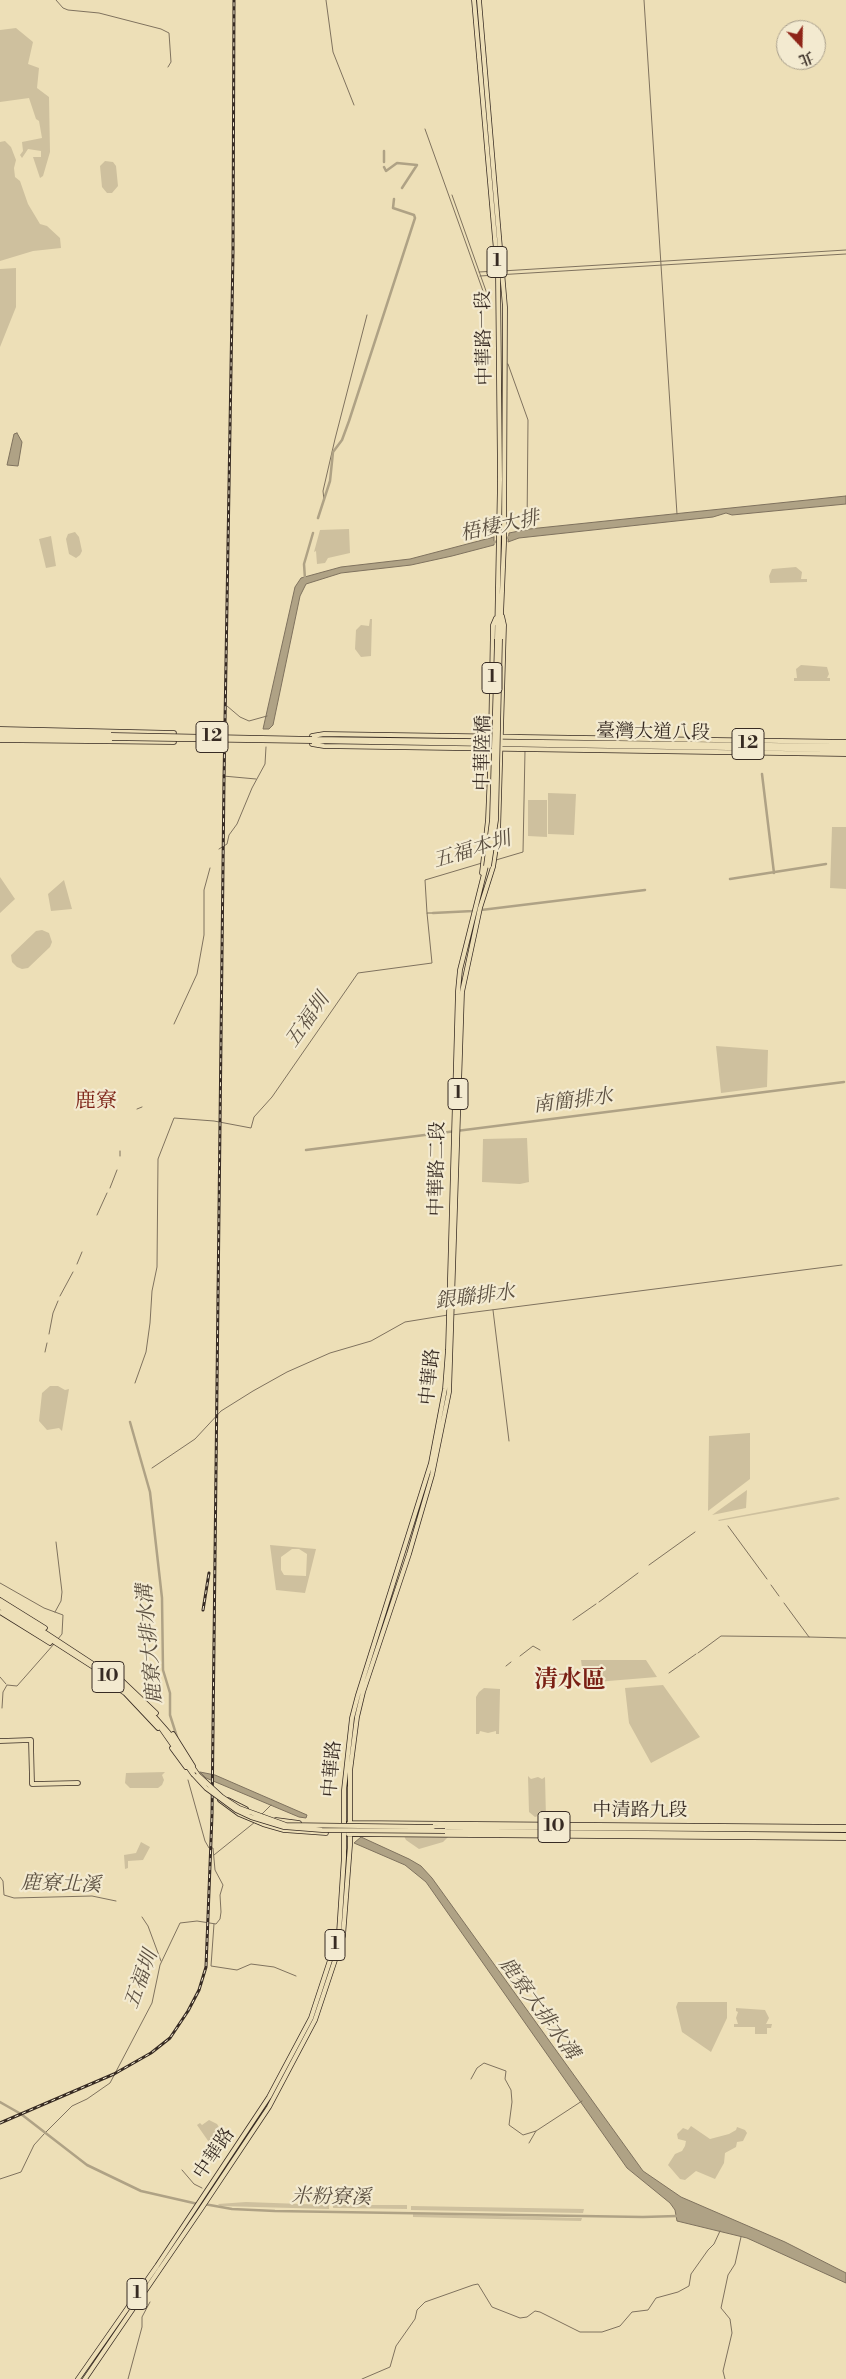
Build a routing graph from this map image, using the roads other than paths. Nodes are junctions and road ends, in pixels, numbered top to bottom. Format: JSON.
{"nodes":[{"id":1,"x":474,"y":0,"type":"edge"},
{"id":2,"x":479,"y":0,"type":"edge"},
{"id":3,"x":502,"y":533,"type":"junction"},
{"id":4,"x":496,"y":616,"type":"junction"},
{"id":5,"x":502,"y":616,"type":"junction"},
{"id":6,"x":499,"y":639,"type":"junction"},
{"id":7,"x":174,"y":733,"type":"dead end"},
{"id":8,"x":0,"y":735,"type":"edge"},
{"id":9,"x":27,"y":737,"type":"junction"},
{"id":10,"x":102,"y":737,"type":"junction"},
{"id":11,"x":112,"y":737,"type":"junction"},
{"id":12,"x":653,"y":739,"type":"junction"},
{"id":13,"x":23,"y":740,"type":"junction"},
{"id":14,"x":312,"y":740,"type":"junction"},
{"id":15,"x":174,"y":742,"type":"dead end"},
{"id":16,"x":491,"y":742,"type":"junction"},
{"id":17,"x":846,"y":742,"type":"edge"},
{"id":18,"x":502,"y":743,"type":"junction"},
{"id":19,"x":649,"y":743,"type":"junction"},
{"id":20,"x":846,"y":746,"type":"edge"},
{"id":21,"x":846,"y":750,"type":"edge"},
{"id":22,"x":846,"y":754,"type":"edge"},
{"id":23,"x":488,"y":866,"type":"junction"},
{"id":24,"x":482,"y":877,"type":"junction"},
{"id":25,"x":488,"y":878,"type":"junction"},
{"id":26,"x":451,"y":1314,"type":"junction"},
{"id":27,"x":0,"y":1603,"type":"edge"},
{"id":28,"x":0,"y":1612,"type":"edge"},
{"id":29,"x":45,"y":1628,"type":"dead end"},
{"id":30,"x":50,"y":1643,"type":"dead end"},
{"id":31,"x":116,"y":1675,"type":"dead end"},
{"id":32,"x":113,"y":1685,"type":"dead end"},
{"id":33,"x":0,"y":1741,"type":"edge"},
{"id":34,"x":192,"y":1774,"type":"junction"},
{"id":35,"x":198,"y":1775,"type":"junction"},
{"id":36,"x":78,"y":1783,"type":"dead end"},
{"id":37,"x":221,"y":1798,"type":"junction"},
{"id":38,"x":324,"y":1823,"type":"dead end"},
{"id":39,"x":347,"y":1823,"type":"junction"},
{"id":40,"x":433,"y":1825,"type":"junction"},
{"id":41,"x":846,"y":1828,"type":"edge"},
{"id":42,"x":447,"y":1829,"type":"junction"},
{"id":43,"x":326,"y":1833,"type":"dead end"},
{"id":44,"x":344,"y":1834,"type":"junction"},
{"id":45,"x":350,"y":1834,"type":"junction"},
{"id":46,"x":436,"y":1834,"type":"junction"},
{"id":47,"x":675,"y":1835,"type":"junction"},
{"id":48,"x":846,"y":1837,"type":"edge"},
{"id":49,"x":113,"y":2327,"type":"junction"},
{"id":50,"x":118,"y":2330,"type":"junction"},
{"id":51,"x":78,"y":2379,"type":"edge"},
{"id":52,"x":85,"y":2379,"type":"edge"}],
"edges":[{"from":1,"to":3,"type":"main road","name":"中華路一段","number":"1"},
{"from":2,"to":3,"type":"main road","name":"中華路一段","number":"1"},
{"from":3,"to":4,"type":"main road","name":"中華路一段","number":"1"},
{"from":3,"to":5,"type":"main road","name":"中華路一段","number":"1"},
{"from":4,"to":6,"type":"main road","name":"中華路一段","number":"1"},
{"from":4,"to":16,"type":"main road","name":"中華路一段","number":"1"},
{"from":5,"to":6,"type":"main road","name":"中華路一段","number":"1"},
{"from":5,"to":18,"type":"main road","name":"中華路一段","number":"1"},
{"from":6,"to":23,"type":"main road","name":"中華陸橋","number":"1","bridge":true},
{"from":7,"to":11,"type":"main road","number":"12"},
{"from":8,"to":9,"type":"main road","number":"12"},
{"from":8,"to":10,"type":"main road","number":"12"},
{"from":8,"to":11,"type":"main road","number":"12"},
{"from":8,"to":13,"type":"main road","number":"12"},
{"from":9,"to":10,"type":"main road","number":"12"},
{"from":9,"to":13,"type":"main road"},
{"from":10,"to":11,"type":"main road","number":"12"},
{"from":11,"to":13,"type":"main road","number":"12"},
{"from":11,"to":14,"type":"main road","number":"12","bridge":true},
{"from":11,"to":15,"type":"main road","number":"12"},
{"from":12,"to":17,"type":"main road","name":"臺灣大道八段","number":"12"},
{"from":12,"to":18,"type":"main road","name":"臺灣大道八段","number":"12"},
{"from":12,"to":19,"type":"main road","name":"臺灣大道八段"},
{"from":14,"to":16,"type":"main road","name":"臺灣大道八段","number":"12"},
{"from":14,"to":16,"type":"main road","name":"臺灣大道八段","number":"12"},
{"from":14,"to":16,"type":"main road","name":"臺灣大道八段","number":"12"},
{"from":16,"to":18,"type":"main road","name":"臺灣大道八段","number":"12"},
{"from":16,"to":18,"type":"main road","name":"臺灣大道八段","number":"12"},
{"from":16,"to":24,"type":"main road","name":"中華路二段","number":"1"},
{"from":18,"to":19,"type":"main road","name":"臺灣大道八段","number":"12"},
{"from":18,"to":21,"type":"main road","name":"臺灣大道八段","number":"12"},
{"from":18,"to":22,"type":"main road","name":"臺灣大道八段","number":"12"},
{"from":18,"to":25,"type":"main road","name":"中華路二段","number":"1"},
{"from":19,"to":20,"type":"main road","name":"臺灣大道八段","number":"12"},
{"from":23,"to":24,"type":"main road","name":"中華路二段","number":"1"},
{"from":23,"to":25,"type":"main road","name":"中華路二段","number":"1"},
{"from":24,"to":26,"type":"main road","name":"中華路二段","number":"1"},
{"from":25,"to":26,"type":"main road","name":"中華路二段","number":"1"},
{"from":26,"to":39,"type":"main road","name":"中華路","number":"1"},
{"from":27,"to":29,"type":"main road"},
{"from":27,"to":34,"type":"main road","number":"10"},
{"from":27,"to":35,"type":"main road","number":"10"},
{"from":28,"to":30,"type":"main road"},
{"from":31,"to":35,"type":"main road"},
{"from":32,"to":34,"type":"main road"},
{"from":33,"to":36,"type":"main road"},
{"from":34,"to":37,"type":"main road","number":"10","bridge":true},
{"from":35,"to":37,"type":"main road","number":"10","bridge":true},
{"from":37,"to":38,"type":"main road","bridge":true},
{"from":37,"to":40,"type":"main road","number":"10","bridge":true},
{"from":37,"to":42,"type":"main road","number":"10","bridge":true},
{"from":37,"to":43,"type":"main road","bridge":true},
{"from":39,"to":40,"type":"main road","name":"中清路九段"},
{"from":39,"to":44,"type":"main road","name":"中華路","number":"1"},
{"from":39,"to":45,"type":"main road","name":"中華路","number":"1"},
{"from":40,"to":41,"type":"main road","name":"中清路九段"},
{"from":40,"to":42,"type":"main road","name":"中清路九段","number":"10"},
{"from":41,"to":42,"type":"main road","name":"中清路九段","number":"10"},
{"from":42,"to":46,"type":"main road","name":"中清路九段"},
{"from":42,"to":47,"type":"main road","name":"中清路九段","number":"10"},
{"from":44,"to":45,"type":"main road","name":"中清路九段"},
{"from":44,"to":49,"type":"main road","name":"中華路","number":"1"},
{"from":45,"to":46,"type":"main road","name":"中清路九段"},
{"from":45,"to":50,"type":"main road","name":"中華路","number":"1"},
{"from":46,"to":47,"type":"main road","name":"中清路九段"},
{"from":47,"to":48,"type":"main road","name":"中清路九段"},
{"from":49,"to":50,"type":"main road"},
{"from":49,"to":51,"type":"main road","number":"1"},
{"from":50,"to":52,"type":"main road","name":"中華路","number":"1"}]}
